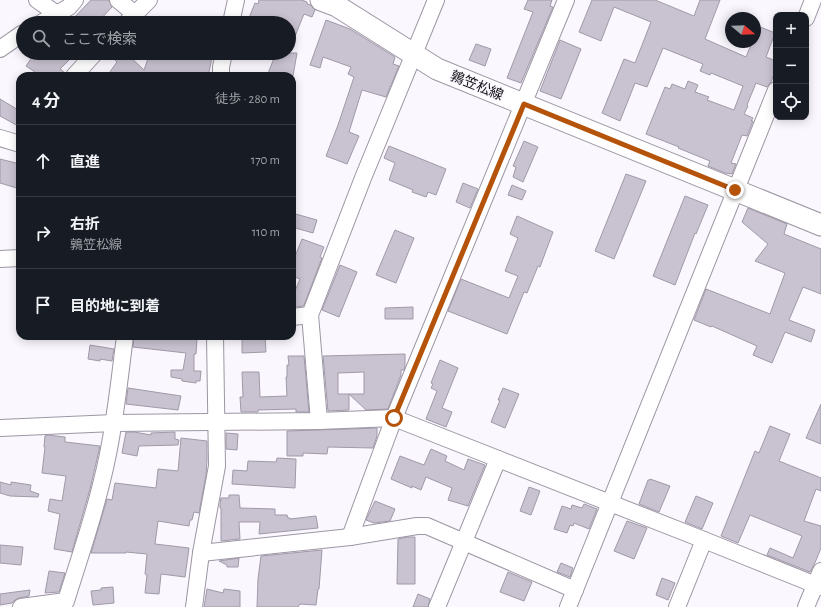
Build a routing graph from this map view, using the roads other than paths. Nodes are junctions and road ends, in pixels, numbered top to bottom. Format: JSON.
{"nodes":[{"id":1,"x":37,"y":0,"type":"edge"},
{"id":2,"x":75,"y":0,"type":"edge"},
{"id":3,"x":118,"y":0,"type":"edge"},
{"id":4,"x":148,"y":0,"type":"edge"},
{"id":5,"x":236,"y":0,"type":"edge"},
{"id":6,"x":321,"y":0,"type":"edge"},
{"id":7,"x":436,"y":0,"type":"edge"},
{"id":8,"x":566,"y":0,"type":"edge"},
{"id":9,"x":813,"y":0,"type":"edge"},
{"id":10,"x":808,"y":12,"type":"edge"},
{"id":11,"x":57,"y":14,"type":"junction"},
{"id":12,"x":53,"y":16,"type":"edge"},
{"id":13,"x":128,"y":16,"type":"edge"},
{"id":14,"x":133,"y":16,"type":"edge"},
{"id":15,"x":233,"y":16,"type":"edge"},
{"id":16,"x":16,"y":38,"type":"edge"},
{"id":17,"x":0,"y":49,"type":"edge"},
{"id":18,"x":413,"y":54,"type":"junction"},
{"id":19,"x":89,"y":60,"type":"edge"},
{"id":20,"x":222,"y":60,"type":"edge"},
{"id":21,"x":78,"y":72,"type":"edge"},
{"id":22,"x":221,"y":72,"type":"edge"},
{"id":23,"x":773,"y":97,"type":"edge"},
{"id":24,"x":524,"y":104,"type":"junction"},
{"id":25,"x":0,"y":138,"type":"edge"},
{"id":26,"x":16,"y":143,"type":"edge"},
{"id":27,"x":735,"y":190,"type":"junction"},
{"id":28,"x":821,"y":225,"type":"edge"},
{"id":29,"x":16,"y":258,"type":"edge"},
{"id":30,"x":0,"y":259,"type":"edge"},
{"id":31,"x":310,"y":314,"type":"junction"},
{"id":32,"x":296,"y":316,"type":"edge"},
{"id":33,"x":124,"y":340,"type":"edge"},
{"id":34,"x":215,"y":340,"type":"edge"},
{"id":35,"x":394,"y":418,"type":"junction"},
{"id":36,"x":319,"y":421,"type":"junction"},
{"id":37,"x":217,"y":422,"type":"junction"},
{"id":38,"x":114,"y":423,"type":"junction"},
{"id":39,"x":0,"y":428,"type":"edge"},
{"id":40,"x":498,"y":459,"type":"junction"},
{"id":41,"x":610,"y":503,"type":"junction"},
{"id":42,"x":350,"y":537,"type":"junction"},
{"id":43,"x":704,"y":540,"type":"junction"},
{"id":44,"x":464,"y":542,"type":"junction"},
{"id":45,"x":201,"y":553,"type":"junction"},
{"id":46,"x":819,"y":581,"type":"edge"},
{"id":47,"x":575,"y":590,"type":"junction"},
{"id":48,"x":66,"y":604,"type":"edge"},
{"id":49,"x":21,"y":607,"type":"edge"},
{"id":50,"x":194,"y":607,"type":"edge"},
{"id":51,"x":437,"y":607,"type":"edge"},
{"id":52,"x":568,"y":607,"type":"edge"},
{"id":53,"x":677,"y":607,"type":"edge"},
{"id":54,"x":806,"y":607,"type":"edge"}],
"edges":[{"from":1,"to":11,"type":"street"},
{"from":2,"to":11,"type":"street"},
{"from":3,"to":13,"type":"street"},
{"from":4,"to":14,"type":"street"},
{"from":5,"to":15,"type":"street"},
{"from":6,"to":18,"type":"main road","name":"鶉笠松線"},
{"from":7,"to":18,"type":"street"},
{"from":8,"to":24,"type":"street"},
{"from":9,"to":10,"type":"street"},
{"from":11,"to":12,"type":"street"},
{"from":16,"to":17,"type":"street"},
{"from":18,"to":24,"type":"main road","name":"鶉笠松線"},
{"from":18,"to":31,"type":"street"},
{"from":19,"to":21,"type":"street"},
{"from":20,"to":22,"type":"street"},
{"from":23,"to":27,"type":"street"},
{"from":24,"to":27,"type":"main road","name":"鶉笠松線"},
{"from":24,"to":35,"type":"street"},
{"from":25,"to":26,"type":"street"},
{"from":27,"to":28,"type":"main road","name":"鶉笠松線"},
{"from":27,"to":41,"type":"street"},
{"from":29,"to":30,"type":"street"},
{"from":31,"to":32,"type":"street"},
{"from":31,"to":36,"type":"street"},
{"from":33,"to":38,"type":"street"},
{"from":34,"to":37,"type":"street"},
{"from":35,"to":36,"type":"street"},
{"from":35,"to":40,"type":"street"},
{"from":35,"to":42,"type":"street"},
{"from":36,"to":37,"type":"street"},
{"from":37,"to":38,"type":"street"},
{"from":37,"to":45,"type":"street"},
{"from":38,"to":39,"type":"street"},
{"from":38,"to":48,"type":"street"},
{"from":40,"to":41,"type":"street"},
{"from":40,"to":44,"type":"street"},
{"from":41,"to":43,"type":"street"},
{"from":41,"to":47,"type":"street"},
{"from":42,"to":44,"type":"street"},
{"from":42,"to":45,"type":"street"},
{"from":43,"to":46,"type":"street"},
{"from":43,"to":53,"type":"street"},
{"from":44,"to":47,"type":"street"},
{"from":44,"to":51,"type":"street"},
{"from":45,"to":50,"type":"street"},
{"from":46,"to":54,"type":"street"},
{"from":47,"to":52,"type":"street"},
{"from":48,"to":49,"type":"street"}]}
